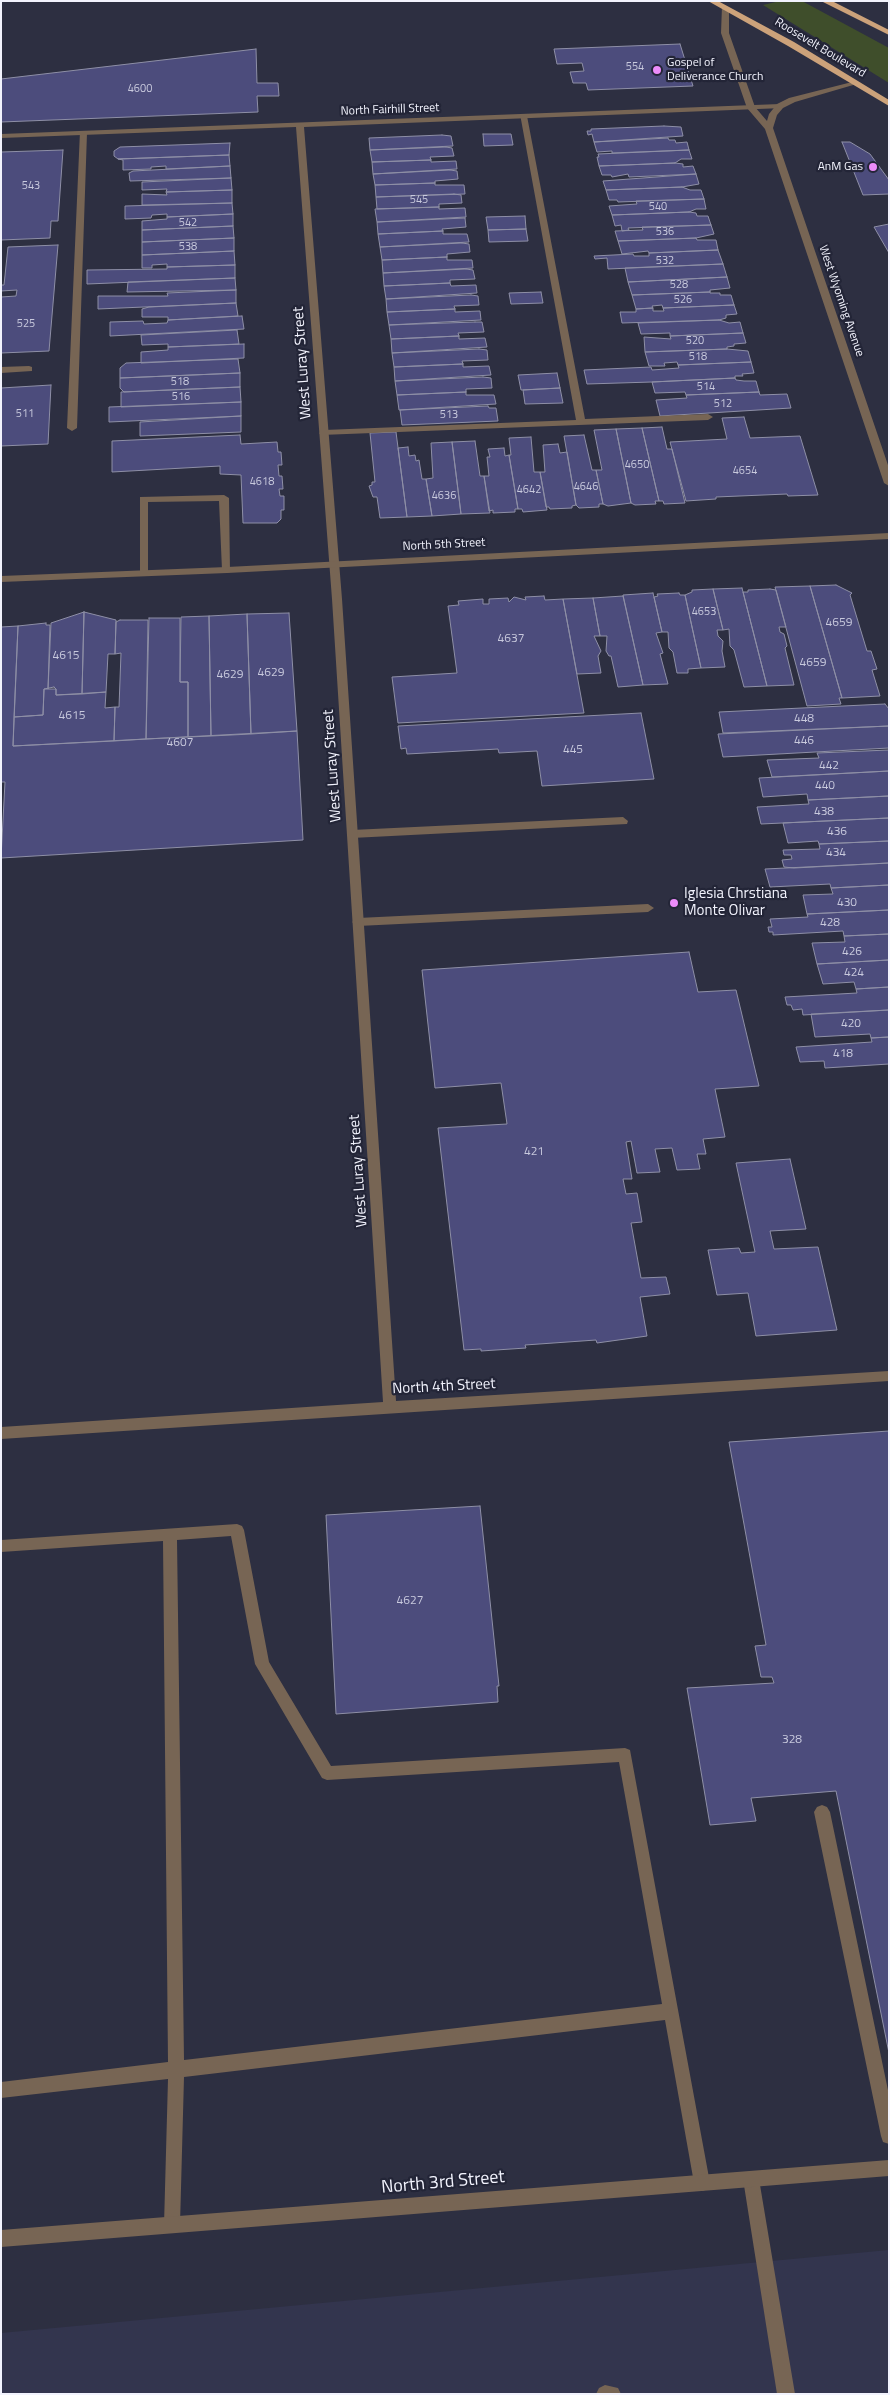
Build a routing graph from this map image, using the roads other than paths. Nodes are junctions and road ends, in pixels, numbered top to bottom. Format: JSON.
{"nodes":[{"id":1,"x":712,"y":1,"type":"edge"},
{"id":2,"x":825,"y":1,"type":"edge"},
{"id":3,"x":726,"y":8,"type":"junction"},
{"id":4,"x":889,"y":33,"type":"edge"},
{"id":5,"x":856,"y":83,"type":"junction"},
{"id":6,"x":889,"y":104,"type":"edge"},
{"id":7,"x":780,"y":106,"type":"junction"},
{"id":8,"x":751,"y":108,"type":"junction"},
{"id":9,"x":524,"y":116,"type":"junction"},
{"id":10,"x":300,"y":125,"type":"junction"},
{"id":11,"x":769,"y":128,"type":"junction"},
{"id":12,"x":83,"y":133,"type":"junction"},
{"id":13,"x":1,"y":136,"type":"edge"},
{"id":14,"x":29,"y":369,"type":"dead end"},
{"id":15,"x":1,"y":370,"type":"edge"},
{"id":16,"x":708,"y":417,"type":"dead end"},
{"id":17,"x":581,"y":422,"type":"junction"},
{"id":18,"x":72,"y":428,"type":"dead end"},
{"id":19,"x":324,"y":433,"type":"junction"},
{"id":20,"x":889,"y":482,"type":"edge"},
{"id":21,"x":889,"y":536,"type":"edge"},
{"id":22,"x":334,"y":563,"type":"junction"},
{"id":23,"x":227,"y":570,"type":"junction"},
{"id":24,"x":143,"y":572,"type":"junction"},
{"id":25,"x":1,"y":579,"type":"edge"},
{"id":26,"x":622,"y":821,"type":"dead end"},
{"id":27,"x":352,"y":834,"type":"junction"},
{"id":28,"x":648,"y":908,"type":"dead end"},
{"id":29,"x":358,"y":922,"type":"junction"},
{"id":30,"x":889,"y":1376,"type":"edge"},
{"id":31,"x":390,"y":1406,"type":"junction"},
{"id":32,"x":1,"y":1433,"type":"edge"},
{"id":33,"x":170,"y":1534,"type":"junction"},
{"id":34,"x":1,"y":1546,"type":"edge"},
{"id":35,"x":822,"y":1812,"type":"dead end"},
{"id":36,"x":671,"y":2011,"type":"junction"},
{"id":37,"x":176,"y":2070,"type":"junction"},
{"id":38,"x":1,"y":2090,"type":"edge"},
{"id":39,"x":889,"y":2136,"type":"edge"},
{"id":40,"x":889,"y":2168,"type":"edge"},
{"id":41,"x":751,"y":2179,"type":"junction"},
{"id":42,"x":702,"y":2183,"type":"junction"},
{"id":43,"x":172,"y":2225,"type":"junction"},
{"id":44,"x":1,"y":2239,"type":"edge"},
{"id":45,"x":605,"y":2394,"type":"edge"},
{"id":46,"x":612,"y":2394,"type":"edge"},
{"id":47,"x":786,"y":2394,"type":"edge"}],
"edges":[{"from":1,"to":3,"type":"highway","name":"Roosevelt Boulevard"},
{"from":2,"to":4,"type":"highway"},
{"from":3,"to":5,"type":"highway","name":"Roosevelt Boulevard"},
{"from":3,"to":8,"type":"street","name":"West Wyoming Avenue"},
{"from":5,"to":6,"type":"highway","name":"Roosevelt Boulevard"},
{"from":5,"to":7,"type":"street"},
{"from":7,"to":8,"type":"street","name":"North Fairhill Street"},
{"from":7,"to":11,"type":"street"},
{"from":8,"to":9,"type":"street","name":"North Fairhill Street"},
{"from":8,"to":11,"type":"street","name":"West Wyoming Avenue"},
{"from":9,"to":10,"type":"street","name":"North Fairhill Street"},
{"from":9,"to":17,"type":"street"},
{"from":10,"to":12,"type":"street","name":"North Fairhill Street"},
{"from":10,"to":19,"type":"street","name":"West Luray Street"},
{"from":11,"to":20,"type":"street","name":"West Wyoming Avenue"},
{"from":12,"to":13,"type":"street","name":"North Fairhill Street"},
{"from":12,"to":18,"type":"street"},
{"from":14,"to":15,"type":"street"},
{"from":16,"to":17,"type":"street"},
{"from":17,"to":19,"type":"street"},
{"from":19,"to":22,"type":"street","name":"West Luray Street"},
{"from":21,"to":22,"type":"street","name":"North 5th Street"},
{"from":22,"to":23,"type":"street","name":"North 5th Street"},
{"from":22,"to":27,"type":"street","name":"West Luray Street"},
{"from":23,"to":24,"type":"street","name":"North 5th Street"},
{"from":23,"to":24,"type":"street"},
{"from":24,"to":25,"type":"street","name":"North 5th Street"},
{"from":26,"to":27,"type":"street"},
{"from":27,"to":29,"type":"street","name":"West Luray Street"},
{"from":28,"to":29,"type":"street"},
{"from":29,"to":31,"type":"street","name":"West Luray Street"},
{"from":30,"to":31,"type":"street","name":"North 4th Street"},
{"from":31,"to":32,"type":"street","name":"North 4th Street"},
{"from":33,"to":34,"type":"street"},
{"from":33,"to":36,"type":"street"},
{"from":33,"to":37,"type":"street"},
{"from":35,"to":39,"type":"street"},
{"from":36,"to":37,"type":"street"},
{"from":36,"to":42,"type":"street"},
{"from":37,"to":38,"type":"street"},
{"from":37,"to":43,"type":"street"},
{"from":40,"to":41,"type":"street","name":"North 3rd Street"},
{"from":41,"to":42,"type":"street","name":"North 3rd Street"},
{"from":41,"to":47,"type":"street"},
{"from":42,"to":43,"type":"street","name":"North 3rd Street"},
{"from":43,"to":44,"type":"street","name":"North 3rd Street"},
{"from":45,"to":46,"type":"street"}]}
